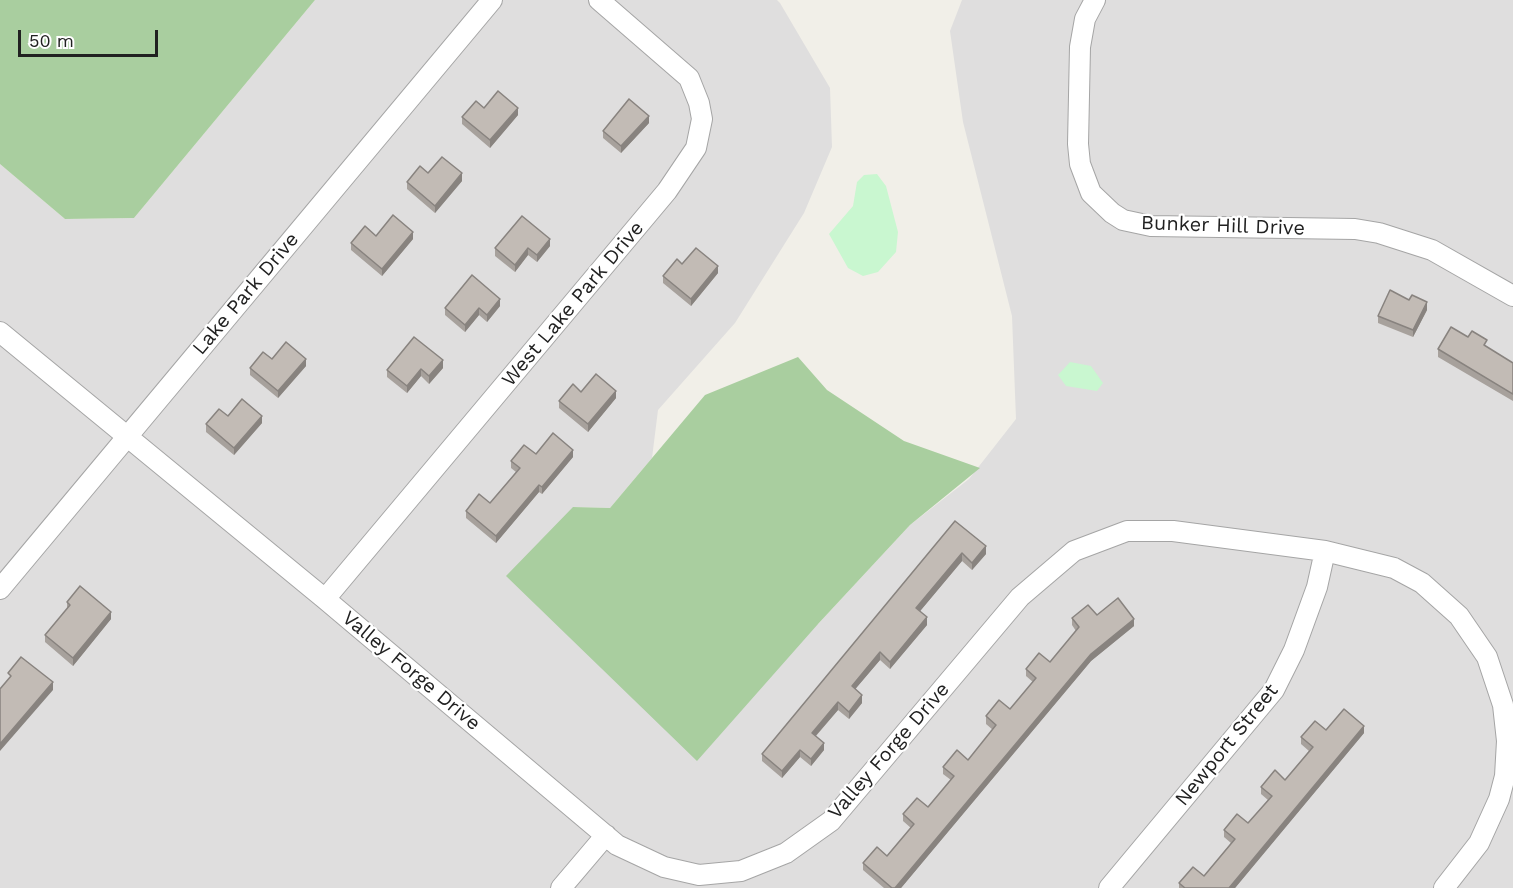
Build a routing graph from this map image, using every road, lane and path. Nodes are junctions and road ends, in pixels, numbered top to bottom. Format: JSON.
{"nodes":[{"id":1,"x":492,"y":0,"type":"edge"},
{"id":2,"x":1095,"y":0,"type":"edge"},
{"id":3,"x":601,"y":2,"type":"edge"},
{"id":4,"x":1513,"y":296,"type":"edge"},
{"id":5,"x":0,"y":332,"type":"edge"},
{"id":6,"x":127,"y":437,"type":"junction"},
{"id":7,"x":1325,"y":551,"type":"junction"},
{"id":8,"x":0,"y":589,"type":"edge"},
{"id":9,"x":325,"y":599,"type":"junction"},
{"id":10,"x":606,"y":835,"type":"junction"},
{"id":11,"x":744,"y":880,"type":"edge"},
{"id":12,"x":561,"y":888,"type":"edge"},
{"id":13,"x":1109,"y":888,"type":"edge"},
{"id":14,"x":1444,"y":888,"type":"edge"}],
"edges":[{"from":1,"to":6,"type":"street","name":"Lake Park Drive"},
{"from":2,"to":4,"type":"street","name":"Bunker Hill Drive"},
{"from":3,"to":9,"type":"street","name":"West Lake Park Drive"},
{"from":5,"to":6,"type":"street","name":"Valley Forge Drive"},
{"from":6,"to":8,"type":"street","name":"Lake Park Drive"},
{"from":6,"to":9,"type":"street","name":"Valley Forge Drive"},
{"from":7,"to":11,"type":"street","name":"Valley Forge Drive"},
{"from":7,"to":13,"type":"street","name":"Newport Street"},
{"from":7,"to":14,"type":"street","name":"Valley Forge Drive"},
{"from":9,"to":10,"type":"street","name":"Valley Forge Drive"},
{"from":10,"to":11,"type":"street","name":"Valley Forge Drive"},
{"from":10,"to":12,"type":"street"}]}
